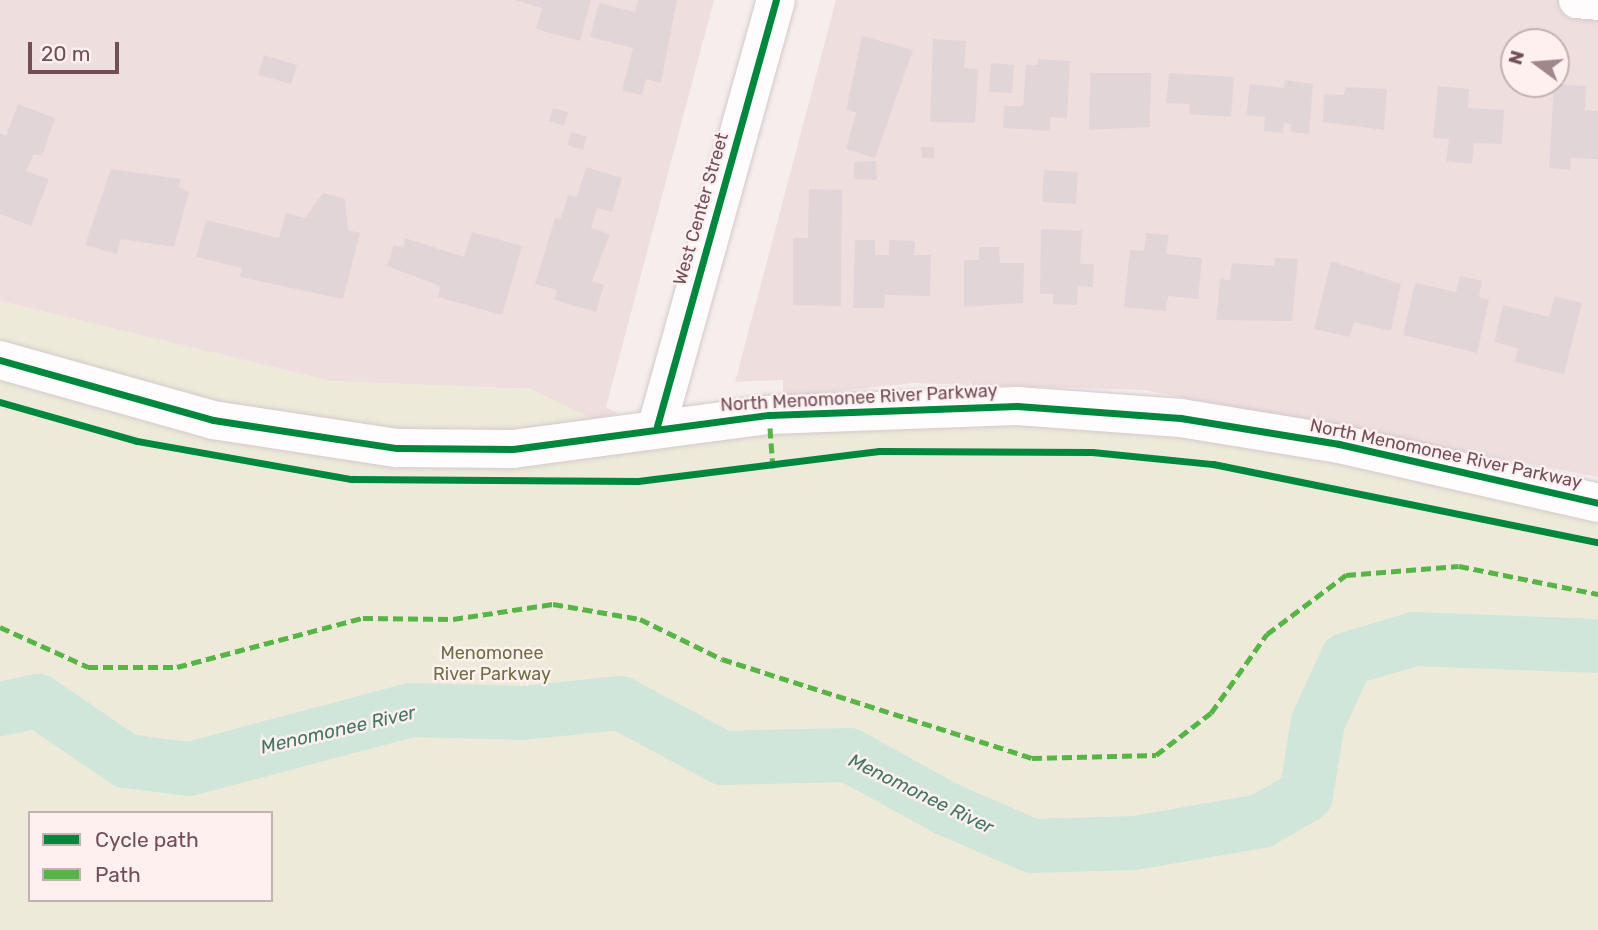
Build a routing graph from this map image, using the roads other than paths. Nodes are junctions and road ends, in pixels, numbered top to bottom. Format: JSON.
{"nodes":[{"id":1,"x":776,"y":0,"type":"edge"},
{"id":2,"x":1576,"y":0,"type":"edge"},
{"id":3,"x":1598,"y":2,"type":"edge"},
{"id":4,"x":0,"y":360,"type":"edge"},
{"id":5,"x":657,"y":426,"type":"junction"},
{"id":6,"x":1598,"y":503,"type":"edge"}],
"edges":[{"from":1,"to":5,"type":"street","name":"West Center Street"},
{"from":2,"to":3,"type":"street"},
{"from":4,"to":5,"type":"street","name":"North Menomonee River Parkway"},
{"from":5,"to":6,"type":"street","name":"North Menomonee River Parkway"}]}
